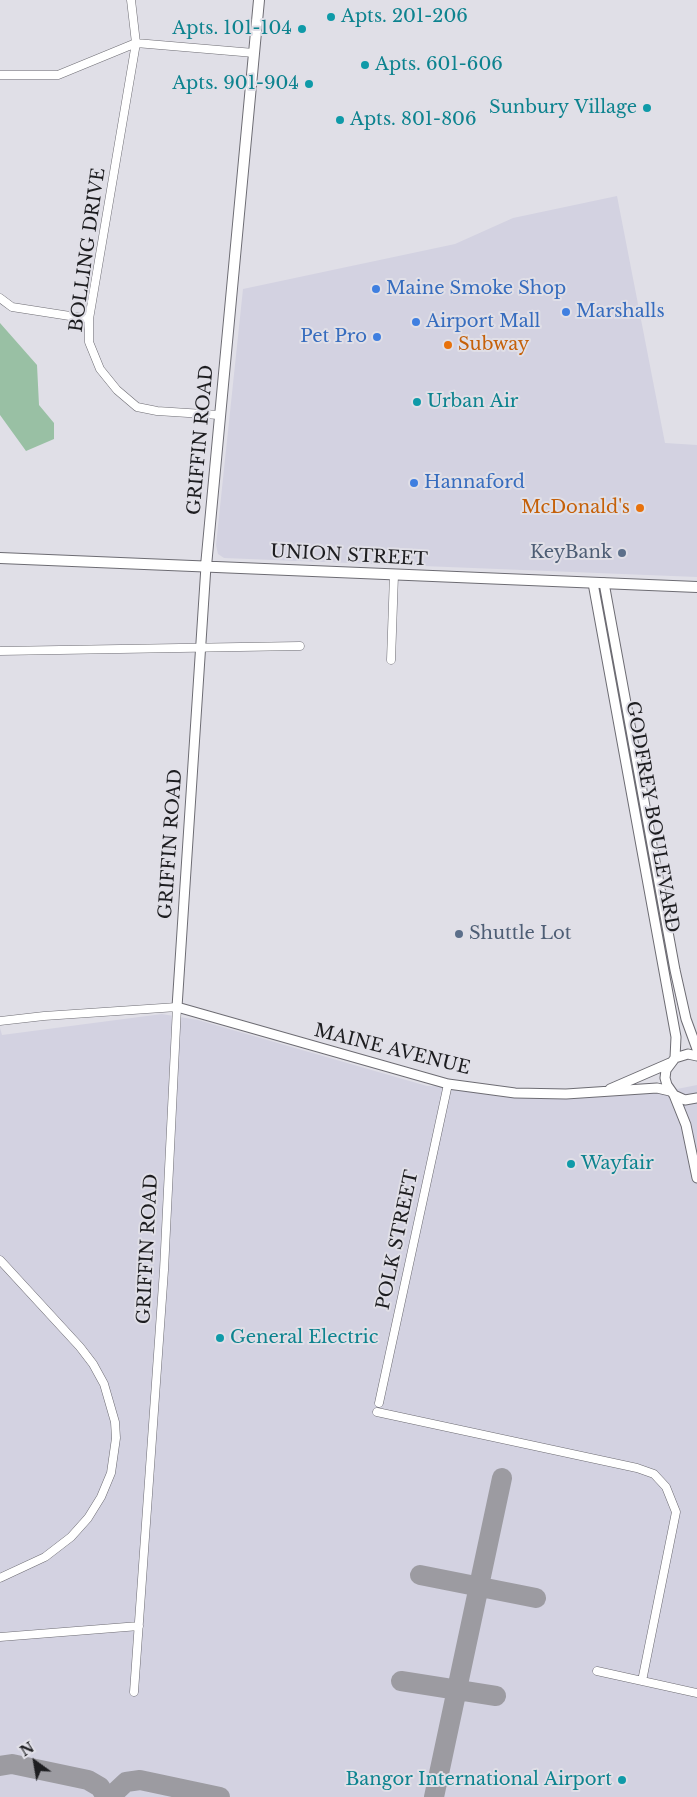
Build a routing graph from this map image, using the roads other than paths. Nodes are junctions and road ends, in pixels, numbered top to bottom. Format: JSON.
{"nodes":[{"id":1,"x":130,"y":0,"type":"edge"},
{"id":2,"x":259,"y":0,"type":"edge"},
{"id":3,"x":136,"y":43,"type":"junction"},
{"id":4,"x":254,"y":52,"type":"junction"},
{"id":5,"x":0,"y":75,"type":"edge"},
{"id":6,"x":0,"y":298,"type":"edge"},
{"id":7,"x":89,"y":319,"type":"junction"},
{"id":8,"x":219,"y":415,"type":"junction"},
{"id":9,"x":0,"y":558,"type":"edge"},
{"id":10,"x":206,"y":566,"type":"junction"},
{"id":11,"x":394,"y":575,"type":"junction"},
{"id":12,"x":593,"y":583,"type":"junction"},
{"id":13,"x":604,"y":583,"type":"junction"},
{"id":14,"x":697,"y":587,"type":"edge"},
{"id":15,"x":300,"y":646,"type":"dead end"},
{"id":16,"x":199,"y":648,"type":"junction"},
{"id":17,"x":0,"y":651,"type":"edge"},
{"id":18,"x":391,"y":660,"type":"dead end"},
{"id":19,"x":177,"y":1007,"type":"junction"},
{"id":20,"x":0,"y":1021,"type":"edge"},
{"id":21,"x":697,"y":1048,"type":"edge"},
{"id":22,"x":697,"y":1056,"type":"edge"},
{"id":23,"x":672,"y":1061,"type":"junction"},
{"id":24,"x":448,"y":1084,"type":"junction"},
{"id":25,"x":603,"y":1092,"type":"junction"},
{"id":26,"x":672,"y":1093,"type":"junction"},
{"id":27,"x":697,"y":1098,"type":"edge"},
{"id":28,"x":697,"y":1178,"type":"edge"},
{"id":29,"x":0,"y":1260,"type":"edge"},
{"id":30,"x":379,"y":1403,"type":"dead end"},
{"id":31,"x":377,"y":1412,"type":"dead end"},
{"id":32,"x":0,"y":1578,"type":"edge"},
{"id":33,"x":139,"y":1626,"type":"junction"},
{"id":34,"x":0,"y":1637,"type":"edge"},
{"id":35,"x":597,"y":1671,"type":"dead end"},
{"id":36,"x":642,"y":1681,"type":"junction"},
{"id":37,"x":134,"y":1692,"type":"dead end"},
{"id":38,"x":697,"y":1693,"type":"edge"}],
"edges":[{"from":1,"to":3,"type":"street","name":"BOLLING DRIVE"},
{"from":2,"to":4,"type":"main road","name":"GRIFFIN ROAD"},
{"from":3,"to":4,"type":"street"},
{"from":3,"to":5,"type":"street"},
{"from":3,"to":7,"type":"street","name":"BOLLING DRIVE"},
{"from":4,"to":8,"type":"main road","name":"GRIFFIN ROAD"},
{"from":6,"to":7,"type":"street"},
{"from":7,"to":8,"type":"street","name":"BOLLING DRIVE"},
{"from":8,"to":10,"type":"main road","name":"GRIFFIN ROAD"},
{"from":9,"to":10,"type":"main road","name":"UNION STREET"},
{"from":10,"to":11,"type":"main road","name":"UNION STREET"},
{"from":10,"to":16,"type":"street","name":"GRIFFIN ROAD"},
{"from":11,"to":12,"type":"main road","name":"UNION STREET"},
{"from":11,"to":18,"type":"street"},
{"from":12,"to":13,"type":"main road","name":"UNION STREET"},
{"from":12,"to":23,"type":"street","name":"GODFREY BOULEVARD"},
{"from":13,"to":14,"type":"main road","name":"UNION STREET"},
{"from":13,"to":21,"type":"street","name":"GODFREY BOULEVARD"},
{"from":15,"to":16,"type":"street"},
{"from":16,"to":17,"type":"street"},
{"from":16,"to":19,"type":"street","name":"GRIFFIN ROAD"},
{"from":19,"to":20,"type":"street"},
{"from":19,"to":24,"type":"street","name":"MAINE AVENUE"},
{"from":19,"to":33,"type":"street","name":"GRIFFIN ROAD"},
{"from":22,"to":23,"type":"street","name":"MAINE AVENUE"},
{"from":23,"to":25,"type":"street","name":"MAINE AVENUE"},
{"from":23,"to":26,"type":"street","name":"GODFREY BOULEVARD"},
{"from":24,"to":25,"type":"street","name":"MAINE AVENUE"},
{"from":24,"to":30,"type":"street","name":"POLK STREET"},
{"from":25,"to":26,"type":"street","name":"MAINE AVENUE"},
{"from":26,"to":27,"type":"street","name":"MAINE AVENUE"},
{"from":26,"to":28,"type":"street"},
{"from":29,"to":32,"type":"street"},
{"from":31,"to":36,"type":"street"},
{"from":33,"to":34,"type":"street"},
{"from":33,"to":37,"type":"street","name":"GRIFFIN ROAD"},
{"from":35,"to":36,"type":"street"},
{"from":36,"to":38,"type":"street"}]}
